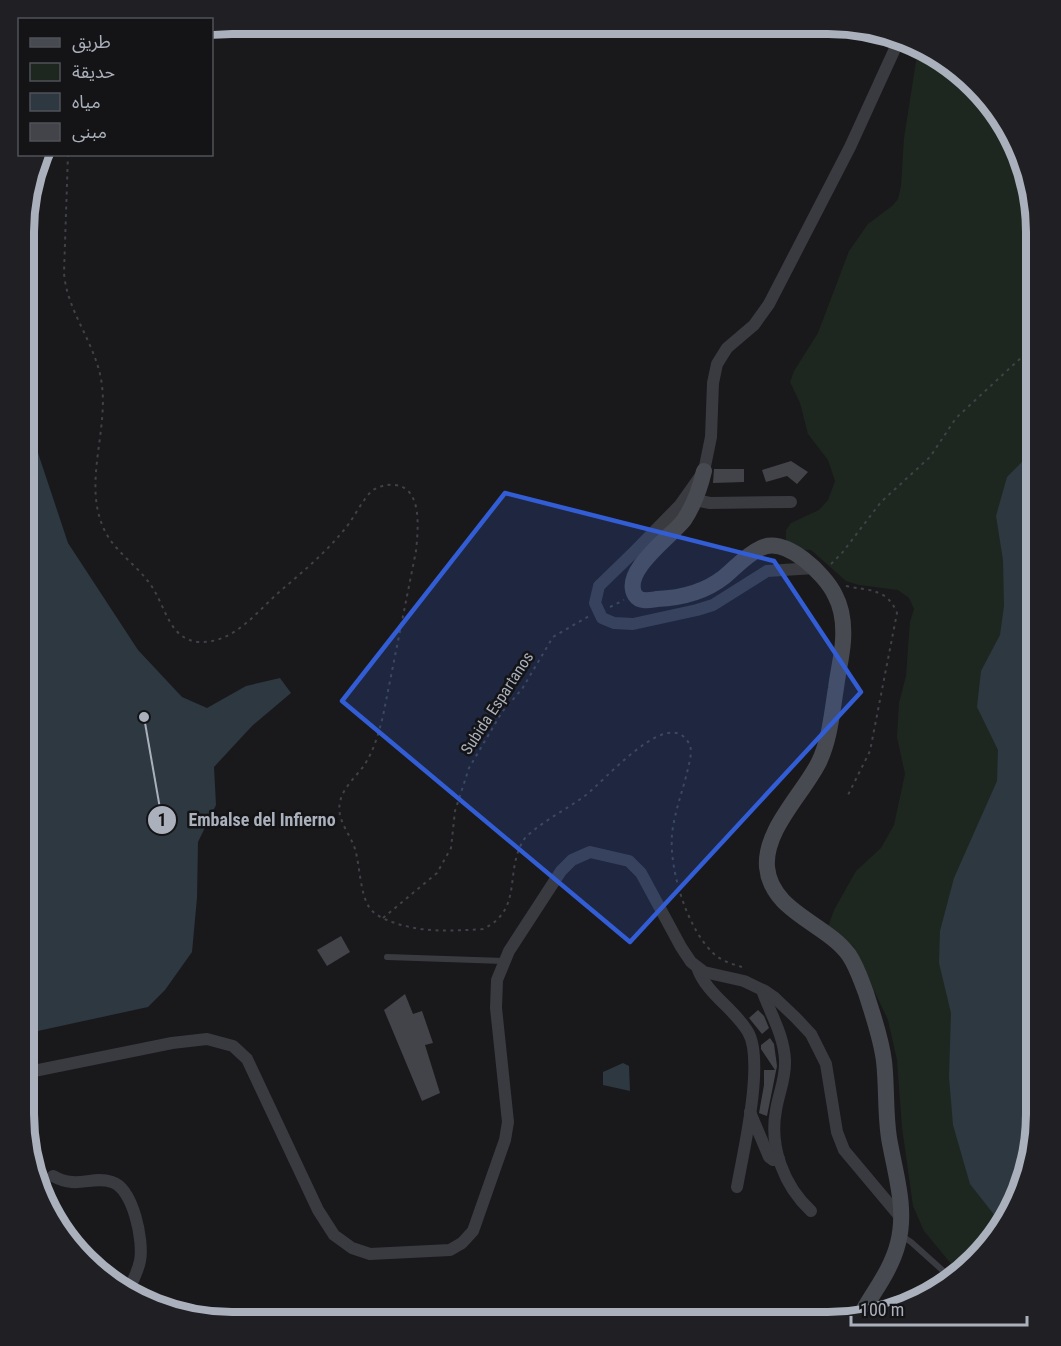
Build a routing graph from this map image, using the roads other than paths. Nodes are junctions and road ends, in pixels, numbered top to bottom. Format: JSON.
{"nodes":[{"id":1,"x":896,"y":47,"type":"edge"},
{"id":2,"x":704,"y":471,"type":"junction"},
{"id":3,"x":695,"y":500,"type":"junction"},
{"id":4,"x":791,"y":502,"type":"dead end"},
{"id":5,"x":817,"y":568,"type":"junction"},
{"id":6,"x":387,"y":957,"type":"dead end"},
{"id":7,"x":504,"y":961,"type":"junction"},
{"id":8,"x":697,"y":967,"type":"junction"},
{"id":9,"x":762,"y":990,"type":"junction"},
{"id":10,"x":34,"y":1071,"type":"edge"},
{"id":11,"x":750,"y":1111,"type":"junction"},
{"id":12,"x":779,"y":1159,"type":"junction"},
{"id":13,"x":53,"y":1176,"type":"dead end"},
{"id":14,"x":737,"y":1187,"type":"dead end"},
{"id":15,"x":811,"y":1211,"type":"dead end"},
{"id":16,"x":901,"y":1218,"type":"junction"},
{"id":17,"x":899,"y":1235,"type":"junction"},
{"id":18,"x":946,"y":1273,"type":"edge"},
{"id":19,"x":131,"y":1283,"type":"edge"},
{"id":20,"x":865,"y":1308,"type":"edge"}],
"edges":[{"from":1,"to":2,"type":"street"},
{"from":2,"to":3,"type":"street"},
{"from":2,"to":5,"type":"street"},
{"from":3,"to":4,"type":"street"},
{"from":3,"to":5,"type":"street"},
{"from":5,"to":16,"type":"street"},
{"from":6,"to":7,"type":"lane"},
{"from":7,"to":8,"type":"street"},
{"from":7,"to":10,"type":"street"},
{"from":8,"to":9,"type":"street"},
{"from":8,"to":11,"type":"street"},
{"from":9,"to":12,"type":"street"},
{"from":9,"to":16,"type":"street"},
{"from":11,"to":12,"type":"street"},
{"from":11,"to":14,"type":"street"},
{"from":12,"to":15,"type":"street"},
{"from":13,"to":19,"type":"street"},
{"from":16,"to":17,"type":"street"},
{"from":17,"to":18,"type":"lane"},
{"from":17,"to":20,"type":"street"}]}
